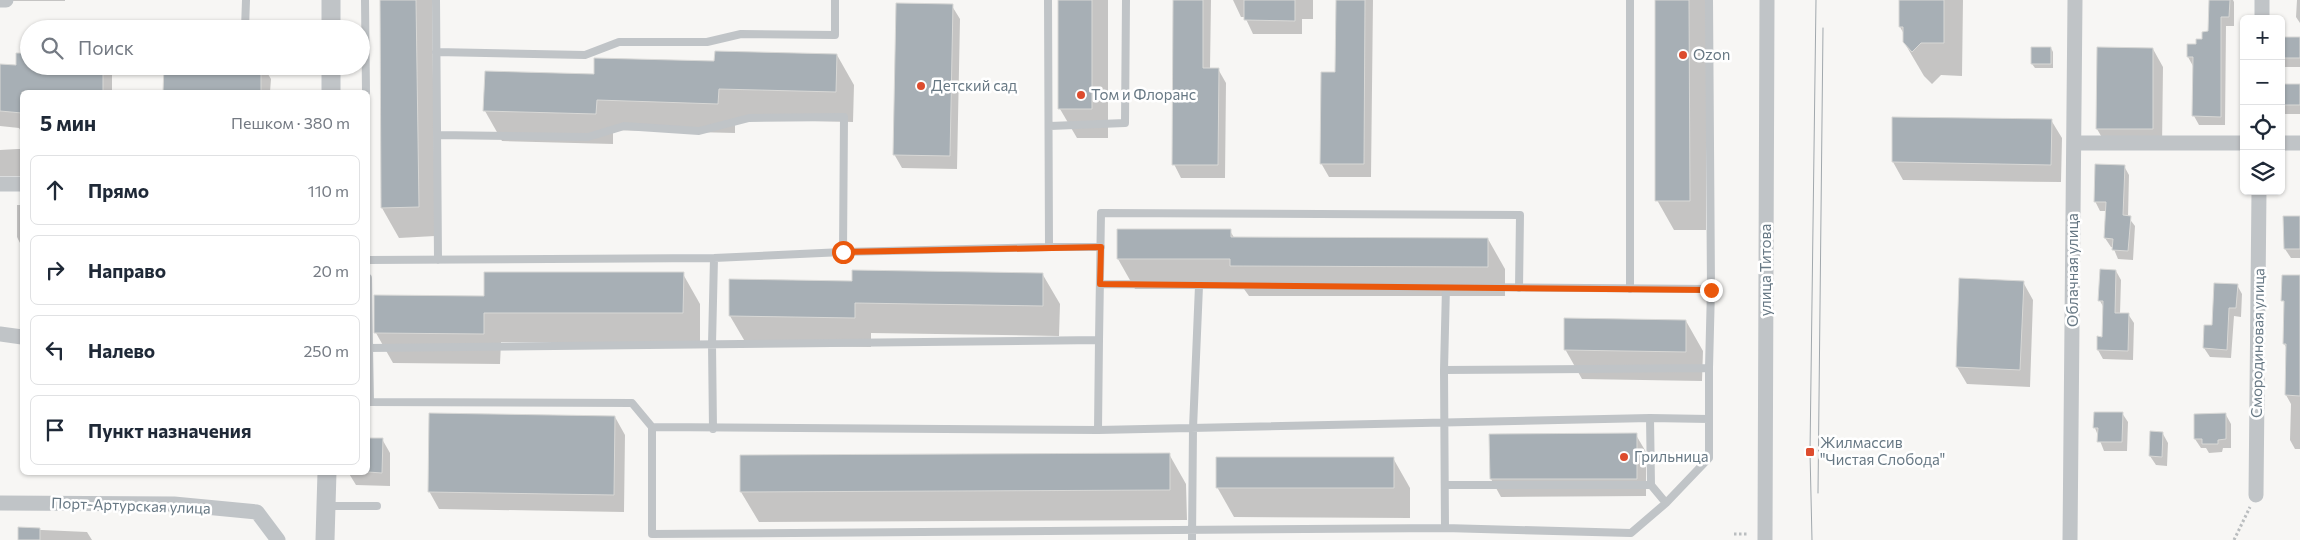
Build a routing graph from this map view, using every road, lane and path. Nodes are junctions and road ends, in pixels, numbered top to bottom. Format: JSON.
{"nodes":[{"id":1,"x":0,"y":0,"type":"edge"},
{"id":2,"x":6,"y":0,"type":"edge"},
{"id":3,"x":246,"y":0,"type":"edge"},
{"id":4,"x":331,"y":0,"type":"edge"},
{"id":5,"x":365,"y":0,"type":"edge"},
{"id":6,"x":436,"y":0,"type":"edge"},
{"id":7,"x":835,"y":0,"type":"edge"},
{"id":8,"x":1048,"y":0,"type":"edge"},
{"id":9,"x":1126,"y":0,"type":"edge"},
{"id":10,"x":1630,"y":0,"type":"edge"},
{"id":11,"x":1709,"y":0,"type":"edge"},
{"id":12,"x":1767,"y":0,"type":"edge"},
{"id":13,"x":2075,"y":0,"type":"edge"},
{"id":14,"x":2262,"y":0,"type":"edge"},
{"id":15,"x":2262,"y":15,"type":"edge"},
{"id":16,"x":245,"y":20,"type":"edge"},
{"id":17,"x":331,"y":20,"type":"edge"},
{"id":18,"x":365,"y":20,"type":"edge"},
{"id":19,"x":436,"y":52,"type":"junction"},
{"id":20,"x":331,"y":75,"type":"edge"},
{"id":21,"x":366,"y":75,"type":"edge"},
{"id":22,"x":331,"y":90,"type":"edge"},
{"id":23,"x":366,"y":90,"type":"edge"},
{"id":24,"x":1050,"y":126,"type":"junction"},
{"id":25,"x":437,"y":135,"type":"junction"},
{"id":26,"x":2074,"y":143,"type":"junction"},
{"id":27,"x":2240,"y":143,"type":"edge"},
{"id":28,"x":2285,"y":143,"type":"edge"},
{"id":29,"x":2300,"y":143,"type":"edge"},
{"id":30,"x":0,"y":184,"type":"edge"},
{"id":31,"x":20,"y":184,"type":"edge"},
{"id":32,"x":2260,"y":195,"type":"edge"},
{"id":33,"x":1049,"y":247,"type":"junction"},
{"id":34,"x":1101,"y":247,"type":"junction"},
{"id":35,"x":843,"y":252,"type":"junction"},
{"id":36,"x":714,"y":258,"type":"junction"},
{"id":37,"x":370,"y":260,"type":"edge"},
{"id":38,"x":438,"y":260,"type":"junction"},
{"id":39,"x":1100,"y":284,"type":"junction"},
{"id":40,"x":1199,"y":286,"type":"junction"},
{"id":41,"x":1446,"y":287,"type":"junction"},
{"id":42,"x":1518,"y":288,"type":"junction"},
{"id":43,"x":1630,"y":289,"type":"junction"},
{"id":44,"x":1711,"y":290,"type":"junction"},
{"id":45,"x":0,"y":334,"type":"edge"},
{"id":46,"x":20,"y":337,"type":"edge"},
{"id":47,"x":1099,"y":340,"type":"junction"},
{"id":48,"x":712,"y":344,"type":"junction"},
{"id":49,"x":370,"y":348,"type":"edge"},
{"id":50,"x":1709,"y":368,"type":"junction"},
{"id":51,"x":1444,"y":370,"type":"junction"},
{"id":52,"x":370,"y":402,"type":"edge"},
{"id":53,"x":1650,"y":418,"type":"junction"},
{"id":54,"x":1709,"y":419,"type":"junction"},
{"id":55,"x":1444,"y":424,"type":"junction"},
{"id":56,"x":652,"y":428,"type":"junction"},
{"id":57,"x":1193,"y":428,"type":"junction"},
{"id":58,"x":713,"y":429,"type":"junction"},
{"id":59,"x":1098,"y":430,"type":"junction"},
{"id":60,"x":327,"y":475,"type":"edge"},
{"id":61,"x":1445,"y":485,"type":"junction"},
{"id":62,"x":1651,"y":485,"type":"junction"},
{"id":63,"x":2256,"y":495,"type":"joint"},
{"id":64,"x":1666,"y":502,"type":"junction"},
{"id":65,"x":0,"y":503,"type":"edge"},
{"id":66,"x":326,"y":506,"type":"junction"},
{"id":67,"x":376,"y":506,"type":"dead end"},
{"id":68,"x":1445,"y":528,"type":"junction"},
{"id":69,"x":1192,"y":530,"type":"junction"},
{"id":70,"x":1734,"y":534,"type":"dead end"},
{"id":71,"x":1747,"y":534,"type":"dead end"},
{"id":72,"x":652,"y":537,"type":"edge"},
{"id":73,"x":278,"y":540,"type":"edge"},
{"id":74,"x":325,"y":540,"type":"edge"},
{"id":75,"x":1192,"y":540,"type":"edge"},
{"id":76,"x":1765,"y":540,"type":"edge"},
{"id":77,"x":2070,"y":540,"type":"edge"},
{"id":78,"x":2234,"y":540,"type":"edge"}],
"edges":[{"from":1,"to":2,"type":"street"},
{"from":3,"to":16,"type":"lane"},
{"from":4,"to":17,"type":"street"},
{"from":5,"to":18,"type":"lane"},
{"from":6,"to":19,"type":"lane"},
{"from":7,"to":19,"type":"lane"},
{"from":8,"to":24,"type":"lane"},
{"from":9,"to":24,"type":"lane"},
{"from":10,"to":43,"type":"lane"},
{"from":11,"to":44,"type":"lane"},
{"from":12,"to":76,"type":"street","name":"улица Титова"},
{"from":13,"to":26,"type":"street","name":"Облачная улица"},
{"from":14,"to":15,"type":"street"},
{"from":19,"to":25,"type":"lane"},
{"from":20,"to":22,"type":"street"},
{"from":21,"to":23,"type":"lane"},
{"from":24,"to":33,"type":"lane"},
{"from":25,"to":35,"type":"lane"},
{"from":25,"to":38,"type":"lane"},
{"from":26,"to":27,"type":"street"},
{"from":26,"to":77,"type":"street","name":"Облачная улица"},
{"from":28,"to":29,"type":"street"},
{"from":30,"to":31,"type":"street"},
{"from":32,"to":63,"type":"street","name":"Смородиновая улица"},
{"from":33,"to":34,"type":"lane"},
{"from":33,"to":35,"type":"lane"},
{"from":34,"to":39,"type":"lane"},
{"from":34,"to":42,"type":"lane"},
{"from":35,"to":36,"type":"lane"},
{"from":36,"to":38,"type":"lane"},
{"from":36,"to":48,"type":"lane"},
{"from":37,"to":38,"type":"lane"},
{"from":39,"to":40,"type":"lane"},
{"from":39,"to":47,"type":"lane"},
{"from":40,"to":41,"type":"lane"},
{"from":40,"to":57,"type":"lane"},
{"from":41,"to":42,"type":"lane"},
{"from":41,"to":51,"type":"lane"},
{"from":42,"to":43,"type":"lane"},
{"from":43,"to":44,"type":"lane"},
{"from":44,"to":50,"type":"lane"},
{"from":45,"to":46,"type":"street"},
{"from":47,"to":48,"type":"lane"},
{"from":47,"to":59,"type":"lane"},
{"from":48,"to":49,"type":"lane"},
{"from":48,"to":58,"type":"lane"},
{"from":50,"to":51,"type":"lane"},
{"from":50,"to":54,"type":"lane"},
{"from":51,"to":55,"type":"lane"},
{"from":52,"to":56,"type":"lane"},
{"from":53,"to":54,"type":"lane"},
{"from":53,"to":55,"type":"lane"},
{"from":53,"to":62,"type":"lane"},
{"from":54,"to":64,"type":"lane"},
{"from":55,"to":57,"type":"lane"},
{"from":55,"to":61,"type":"lane"},
{"from":56,"to":58,"type":"lane"},
{"from":56,"to":72,"type":"lane"},
{"from":57,"to":59,"type":"lane"},
{"from":57,"to":69,"type":"lane"},
{"from":58,"to":59,"type":"lane"},
{"from":60,"to":66,"type":"street"},
{"from":61,"to":62,"type":"lane"},
{"from":61,"to":68,"type":"lane"},
{"from":62,"to":64,"type":"lane"},
{"from":63,"to":78,"type":"path"},
{"from":64,"to":68,"type":"lane"},
{"from":65,"to":73,"type":"street","name":"Порт-Артурская улица"},
{"from":66,"to":67,"type":"lane"},
{"from":66,"to":74,"type":"street"},
{"from":68,"to":69,"type":"lane"},
{"from":69,"to":72,"type":"lane"},
{"from":69,"to":75,"type":"lane"},
{"from":70,"to":71,"type":"path"}]}
